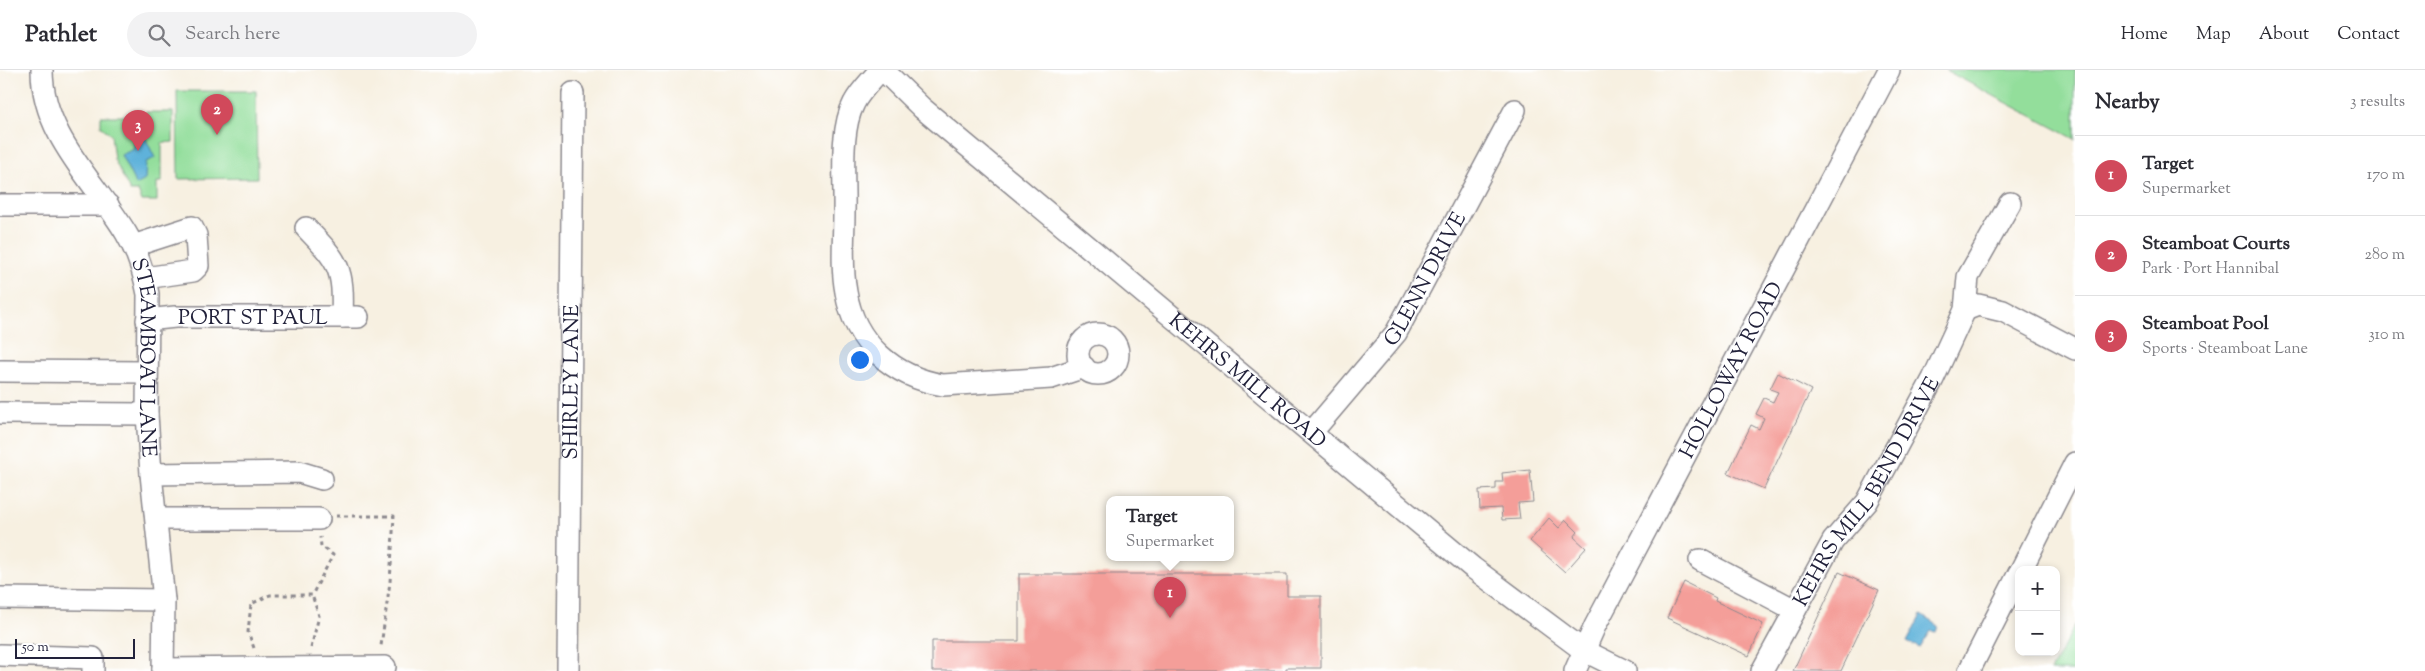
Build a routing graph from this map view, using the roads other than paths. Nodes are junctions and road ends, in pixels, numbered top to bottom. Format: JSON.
{"nodes":[{"id":1,"x":42,"y":70,"type":"edge"},
{"id":2,"x":881,"y":70,"type":"edge"},
{"id":3,"x":1889,"y":70,"type":"edge"},
{"id":4,"x":573,"y":93,"type":"dead end"},
{"id":5,"x":1515,"y":110,"type":"dead end"},
{"id":6,"x":2010,"y":204,"type":"dead end"},
{"id":7,"x":0,"y":205,"type":"edge"},
{"id":8,"x":108,"y":205,"type":"junction"},
{"id":9,"x":306,"y":228,"type":"dead end"},
{"id":10,"x":133,"y":246,"type":"junction"},
{"id":11,"x":145,"y":278,"type":"junction"},
{"id":12,"x":1965,"y":310,"type":"junction"},
{"id":13,"x":147,"y":320,"type":"junction"},
{"id":14,"x":2075,"y":349,"type":"edge"},
{"id":15,"x":1084,"y":367,"type":"dead end"},
{"id":16,"x":0,"y":371,"type":"edge"},
{"id":17,"x":147,"y":372,"type":"junction"},
{"id":18,"x":0,"y":413,"type":"edge"},
{"id":19,"x":147,"y":414,"type":"junction"},
{"id":20,"x":1312,"y":432,"type":"junction"},
{"id":21,"x":2075,"y":463,"type":"edge"},
{"id":22,"x":151,"y":474,"type":"junction"},
{"id":23,"x":322,"y":480,"type":"dead end"},
{"id":24,"x":328,"y":518,"type":"road end"},
{"id":25,"x":157,"y":519,"type":"junction"},
{"id":26,"x":1700,"y":560,"type":"dead end"},
{"id":27,"x":2023,"y":566,"type":"edge"},
{"id":28,"x":2015,"y":581,"type":"edge"},
{"id":29,"x":0,"y":598,"type":"edge"},
{"id":30,"x":164,"y":600,"type":"junction"},
{"id":31,"x":1795,"y":610,"type":"junction"},
{"id":32,"x":1583,"y":650,"type":"junction"},
{"id":33,"x":0,"y":656,"type":"edge"},
{"id":34,"x":385,"y":667,"type":"dead end"},
{"id":35,"x":163,"y":670,"type":"edge"},
{"id":36,"x":93,"y":671,"type":"edge"},
{"id":37,"x":568,"y":671,"type":"edge"},
{"id":38,"x":1575,"y":671,"type":"edge"},
{"id":39,"x":1625,"y":671,"type":"edge"},
{"id":40,"x":1762,"y":671,"type":"edge"},
{"id":41,"x":1969,"y":671,"type":"edge"}],
"edges":[{"from":1,"to":8,"type":"street","name":"STEAMBOAT LANE"},
{"from":2,"to":15,"type":"street"},
{"from":2,"to":20,"type":"street","name":"KEHRS MILL ROAD"},
{"from":3,"to":32,"type":"street","name":"HOLLOWAY ROAD"},
{"from":4,"to":37,"type":"street","name":"SHIRLEY LANE"},
{"from":5,"to":20,"type":"street","name":"GLENN DRIVE"},
{"from":6,"to":12,"type":"street","name":"KEHRS MILL BEND DRIVE"},
{"from":7,"to":8,"type":"street"},
{"from":8,"to":10,"type":"street","name":"STEAMBOAT LANE"},
{"from":9,"to":13,"type":"street","name":"PORT ST PAUL"},
{"from":10,"to":11,"type":"street","name":"STEAMBOAT LANE"},
{"from":10,"to":11,"type":"street"},
{"from":11,"to":13,"type":"street","name":"STEAMBOAT LANE"},
{"from":12,"to":14,"type":"street"},
{"from":12,"to":31,"type":"street","name":"KEHRS MILL BEND DRIVE"},
{"from":13,"to":17,"type":"street","name":"STEAMBOAT LANE"},
{"from":16,"to":17,"type":"street"},
{"from":17,"to":19,"type":"street","name":"STEAMBOAT LANE"},
{"from":18,"to":19,"type":"street"},
{"from":19,"to":22,"type":"street","name":"STEAMBOAT LANE"},
{"from":20,"to":32,"type":"street","name":"KEHRS MILL ROAD"},
{"from":21,"to":27,"type":"street"},
{"from":22,"to":23,"type":"street"},
{"from":22,"to":25,"type":"street","name":"STEAMBOAT LANE"},
{"from":24,"to":25,"type":"street"},
{"from":25,"to":30,"type":"street","name":"STEAMBOAT LANE"},
{"from":26,"to":31,"type":"street"},
{"from":28,"to":41,"type":"street"},
{"from":29,"to":30,"type":"street"},
{"from":30,"to":35,"type":"street","name":"STEAMBOAT LANE"},
{"from":31,"to":40,"type":"street","name":"KEHRS MILL BEND DRIVE"},
{"from":32,"to":38,"type":"street","name":"HOLLOWAY ROAD"},
{"from":32,"to":39,"type":"street","name":"KEHRS MILL ROAD"},
{"from":33,"to":36,"type":"street"},
{"from":34,"to":35,"type":"street"}]}
